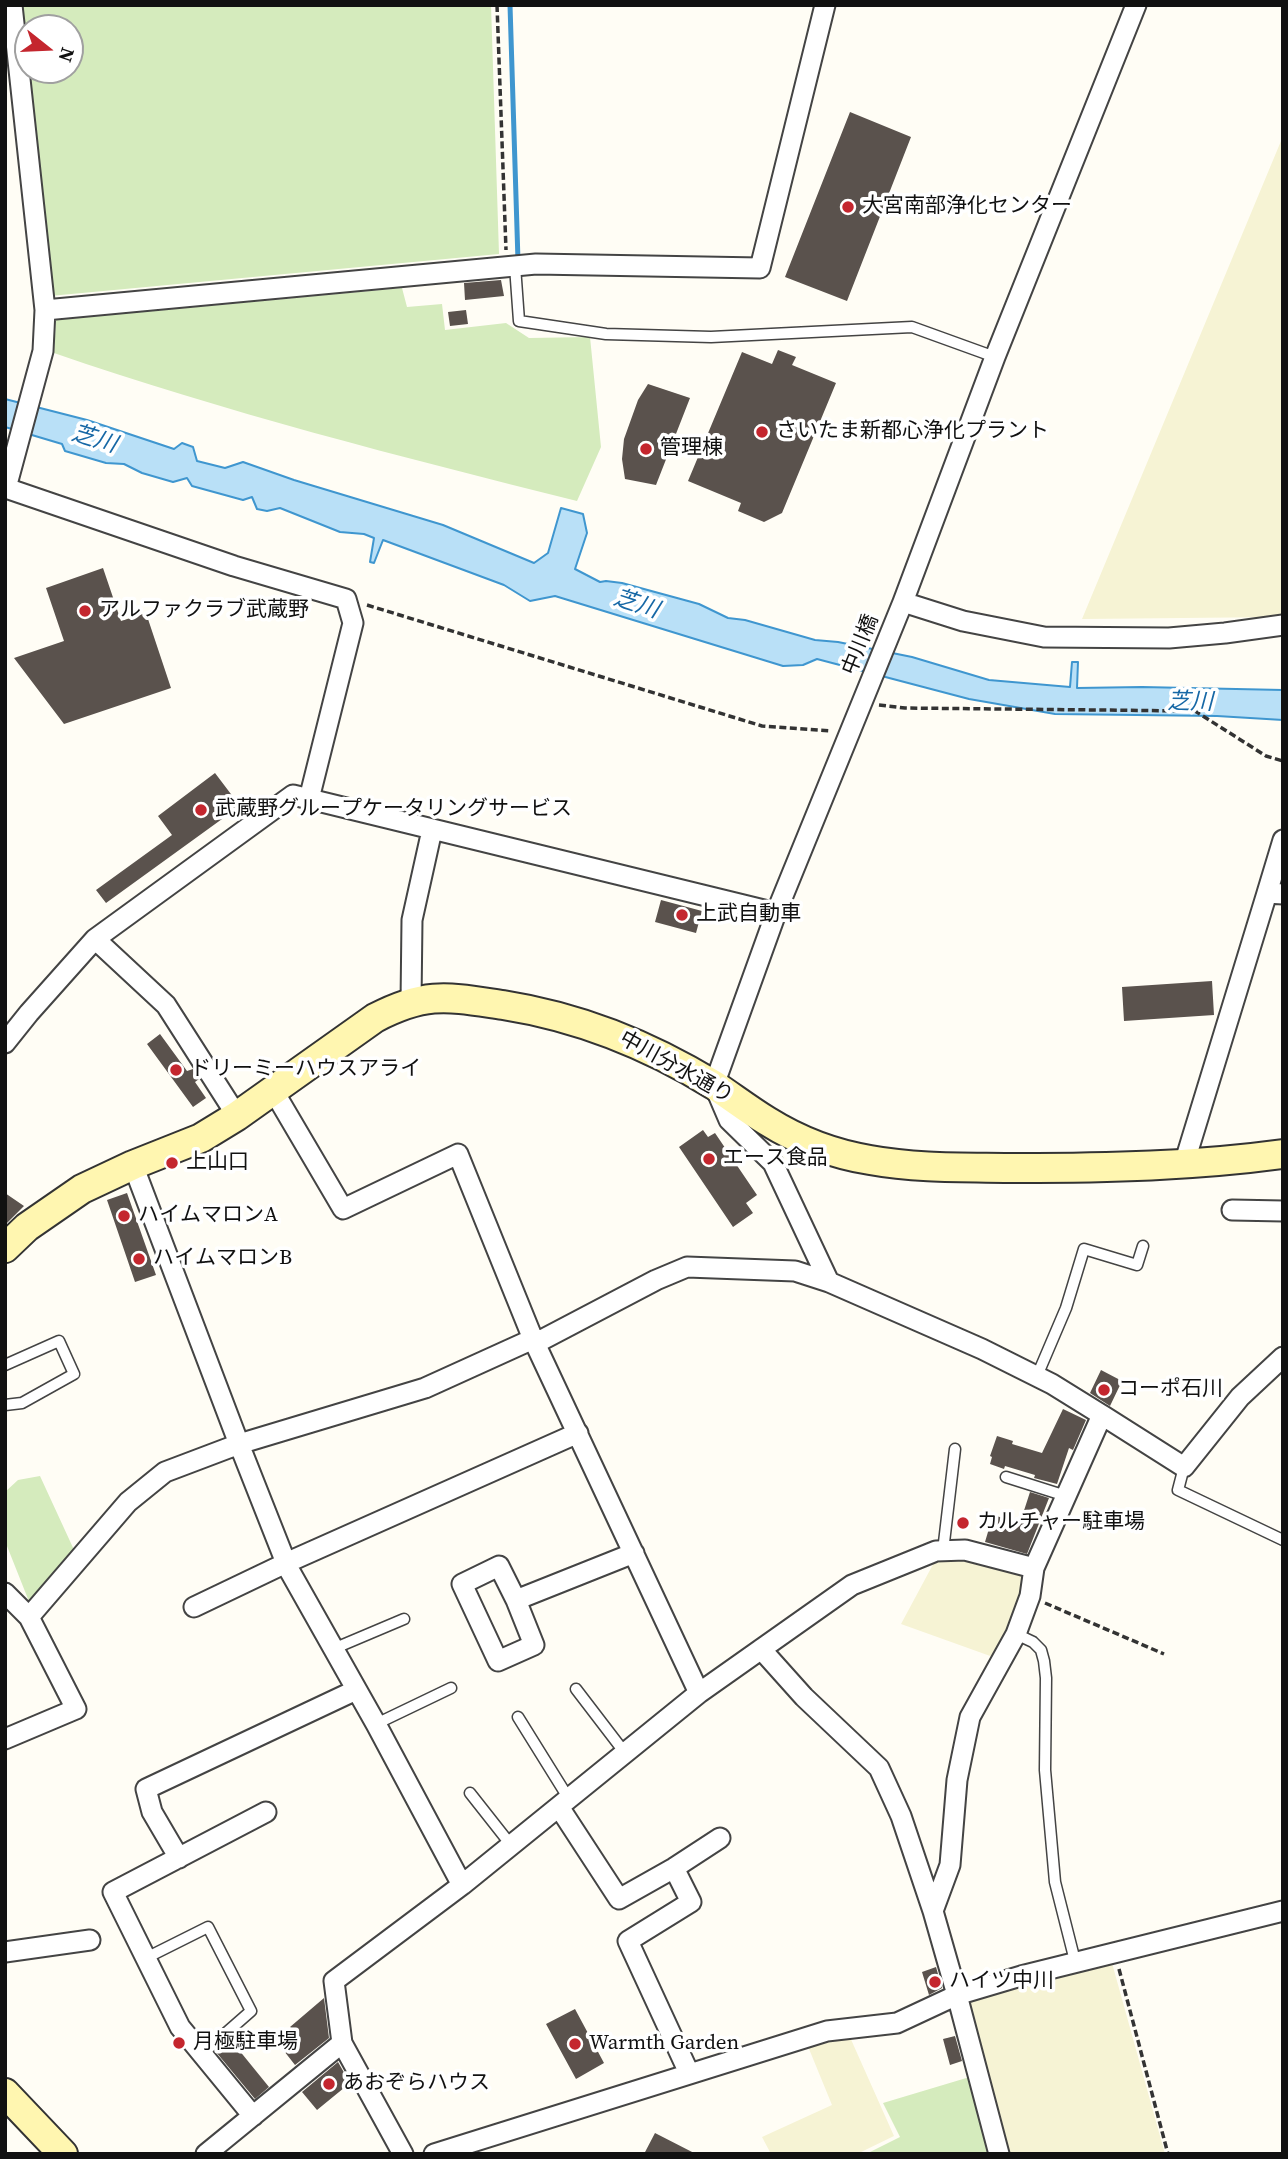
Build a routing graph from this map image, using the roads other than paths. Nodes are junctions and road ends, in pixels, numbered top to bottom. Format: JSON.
{"nodes":[{"id":1,"x":12,"y":5,"type":"edge"},
{"id":2,"x":825,"y":5,"type":"edge"},
{"id":3,"x":1136,"y":5,"type":"edge"},
{"id":4,"x":511,"y":266,"type":"junction"},
{"id":5,"x":44,"y":310,"type":"junction"},
{"id":6,"x":995,"y":357,"type":"junction"},
{"id":7,"x":901,"y":607,"type":"junction"},
{"id":8,"x":1283,"y":625,"type":"edge"},
{"id":9,"x":309,"y":799,"type":"junction"},
{"id":10,"x":432,"y":830,"type":"junction"},
{"id":11,"x":1283,"y":840,"type":"edge"},
{"id":12,"x":1275,"y":893,"type":"edge"},
{"id":13,"x":776,"y":913,"type":"junction"},
{"id":14,"x":95,"y":939,"type":"junction"},
{"id":15,"x":411,"y":1002,"type":"junction"},
{"id":16,"x":5,"y":1043,"type":"edge"},
{"id":17,"x":714,"y":1085,"type":"junction"},
{"id":18,"x":273,"y":1090,"type":"junction"},
{"id":19,"x":237,"y":1116,"type":"junction"},
{"id":20,"x":1283,"y":1154,"type":"edge"},
{"id":21,"x":1184,"y":1164,"type":"junction"},
{"id":22,"x":133,"y":1165,"type":"junction"},
{"id":23,"x":1233,"y":1210,"type":"dead end"},
{"id":24,"x":1283,"y":1211,"type":"edge"},
{"id":25,"x":1143,"y":1246,"type":"dead end"},
{"id":26,"x":5,"y":1248,"type":"edge"},
{"id":27,"x":829,"y":1282,"type":"junction"},
{"id":28,"x":535,"y":1341,"type":"junction"},
{"id":29,"x":1283,"y":1357,"type":"edge"},
{"id":30,"x":5,"y":1365,"type":"edge"},
{"id":31,"x":1037,"y":1376,"type":"junction"},
{"id":32,"x":5,"y":1405,"type":"edge"},
{"id":33,"x":1102,"y":1415,"type":"junction"},
{"id":34,"x":578,"y":1433,"type":"junction"},
{"id":35,"x":239,"y":1444,"type":"junction"},
{"id":36,"x":955,"y":1449,"type":"dead end"},
{"id":37,"x":1184,"y":1467,"type":"junction"},
{"id":38,"x":1006,"y":1477,"type":"dead end"},
{"id":39,"x":1066,"y":1496,"type":"junction"},
{"id":40,"x":1283,"y":1540,"type":"edge"},
{"id":41,"x":943,"y":1550,"type":"junction"},
{"id":42,"x":634,"y":1553,"type":"junction"},
{"id":43,"x":286,"y":1563,"type":"junction"},
{"id":44,"x":1034,"y":1568,"type":"junction"},
{"id":45,"x":516,"y":1600,"type":"junction"},
{"id":46,"x":8,"y":1601,"type":"edge"},
{"id":47,"x":194,"y":1607,"type":"dead end"},
{"id":48,"x":29,"y":1617,"type":"junction"},
{"id":49,"x":404,"y":1619,"type":"dead end"},
{"id":50,"x":1016,"y":1634,"type":"junction"},
{"id":51,"x":333,"y":1649,"type":"junction"},
{"id":52,"x":761,"y":1649,"type":"junction"},
{"id":53,"x":451,"y":1688,"type":"dead end"},
{"id":54,"x":576,"y":1689,"type":"dead end"},
{"id":55,"x":356,"y":1690,"type":"junction"},
{"id":56,"x":699,"y":1693,"type":"junction"},
{"id":57,"x":518,"y":1717,"type":"dead end"},
{"id":58,"x":376,"y":1724,"type":"junction"},
{"id":59,"x":5,"y":1739,"type":"edge"},
{"id":60,"x":625,"y":1753,"type":"junction"},
{"id":61,"x":470,"y":1793,"type":"dead end"},
{"id":62,"x":564,"y":1803,"type":"junction"},
{"id":63,"x":266,"y":1812,"type":"dead end"},
{"id":64,"x":720,"y":1838,"type":"dead end"},
{"id":65,"x":511,"y":1845,"type":"junction"},
{"id":66,"x":178,"y":1858,"type":"junction"},
{"id":67,"x":674,"y":1868,"type":"junction"},
{"id":68,"x":462,"y":1885,"type":"junction"},
{"id":69,"x":1283,"y":1910,"type":"edge"},
{"id":70,"x":933,"y":1911,"type":"junction"},
{"id":71,"x":90,"y":1940,"type":"dead end"},
{"id":72,"x":5,"y":1952,"type":"edge"},
{"id":73,"x":146,"y":1958,"type":"junction"},
{"id":74,"x":1075,"y":1962,"type":"junction"},
{"id":75,"x":957,"y":1995,"type":"junction"},
{"id":76,"x":342,"y":2043,"type":"junction"},
{"id":77,"x":202,"y":2054,"type":"junction"},
{"id":78,"x":689,"y":2073,"type":"junction"},
{"id":79,"x":5,"y":2093,"type":"edge"},
{"id":80,"x":253,"y":2116,"type":"junction"},
{"id":81,"x":58,"y":2152,"type":"edge"},
{"id":82,"x":206,"y":2154,"type":"edge"},
{"id":83,"x":403,"y":2154,"type":"edge"},
{"id":84,"x":434,"y":2154,"type":"edge"},
{"id":85,"x":999,"y":2154,"type":"edge"}],
"edges":[{"from":1,"to":5,"type":"street"},
{"from":2,"to":4,"type":"street"},
{"from":3,"to":6,"type":"street","name":"中川橋"},
{"from":4,"to":5,"type":"street"},
{"from":4,"to":6,"type":"lane"},
{"from":5,"to":9,"type":"street"},
{"from":6,"to":7,"type":"street","name":"中川橋"},
{"from":7,"to":8,"type":"street"},
{"from":7,"to":13,"type":"street","name":"中川橋"},
{"from":9,"to":10,"type":"street"},
{"from":9,"to":14,"type":"street"},
{"from":10,"to":13,"type":"street"},
{"from":10,"to":15,"type":"street"},
{"from":11,"to":12,"type":"street"},
{"from":12,"to":21,"type":"street"},
{"from":13,"to":17,"type":"street","name":"中川橋"},
{"from":14,"to":16,"type":"street"},
{"from":14,"to":19,"type":"street"},
{"from":15,"to":17,"type":"street","name":"中川分水通り"},
{"from":15,"to":18,"type":"street","name":"中川分水通り"},
{"from":17,"to":21,"type":"street","name":"中川分水通り"},
{"from":17,"to":27,"type":"street"},
{"from":18,"to":19,"type":"street","name":"中川分水通り"},
{"from":18,"to":28,"type":"street"},
{"from":19,"to":22,"type":"street","name":"中川分水通り"},
{"from":20,"to":21,"type":"street","name":"中川分水通り"},
{"from":22,"to":26,"type":"street","name":"中川分水通り"},
{"from":22,"to":35,"type":"street"},
{"from":23,"to":24,"type":"street"},
{"from":25,"to":31,"type":"lane"},
{"from":27,"to":28,"type":"street"},
{"from":27,"to":31,"type":"street"},
{"from":28,"to":34,"type":"street"},
{"from":28,"to":35,"type":"street"},
{"from":29,"to":37,"type":"street"},
{"from":30,"to":32,"type":"lane"},
{"from":31,"to":33,"type":"street"},
{"from":33,"to":37,"type":"street"},
{"from":33,"to":39,"type":"street"},
{"from":34,"to":42,"type":"street"},
{"from":34,"to":43,"type":"street"},
{"from":35,"to":43,"type":"street"},
{"from":35,"to":48,"type":"street"},
{"from":36,"to":41,"type":"lane"},
{"from":37,"to":40,"type":"lane"},
{"from":38,"to":39,"type":"lane"},
{"from":39,"to":44,"type":"street"},
{"from":41,"to":44,"type":"street"},
{"from":41,"to":52,"type":"street"},
{"from":42,"to":45,"type":"street"},
{"from":42,"to":56,"type":"street"},
{"from":43,"to":47,"type":"street"},
{"from":43,"to":51,"type":"street"},
{"from":44,"to":50,"type":"street"},
{"from":45,"to":45,"type":"street"},
{"from":46,"to":48,"type":"street"},
{"from":48,"to":59,"type":"street"},
{"from":49,"to":51,"type":"lane"},
{"from":50,"to":70,"type":"street"},
{"from":50,"to":74,"type":"lane"},
{"from":51,"to":55,"type":"street"},
{"from":52,"to":56,"type":"street"},
{"from":52,"to":70,"type":"street"},
{"from":53,"to":58,"type":"lane"},
{"from":54,"to":60,"type":"lane"},
{"from":55,"to":58,"type":"street"},
{"from":55,"to":66,"type":"street"},
{"from":56,"to":60,"type":"street"},
{"from":57,"to":62,"type":"lane"},
{"from":58,"to":68,"type":"street"},
{"from":60,"to":62,"type":"street"},
{"from":61,"to":65,"type":"lane"},
{"from":62,"to":65,"type":"street"},
{"from":62,"to":67,"type":"street"},
{"from":63,"to":66,"type":"street"},
{"from":64,"to":67,"type":"street"},
{"from":65,"to":68,"type":"street"},
{"from":66,"to":73,"type":"street"},
{"from":67,"to":78,"type":"street"},
{"from":68,"to":76,"type":"street"},
{"from":69,"to":74,"type":"street"},
{"from":70,"to":75,"type":"street"},
{"from":71,"to":72,"type":"street"},
{"from":73,"to":77,"type":"street"},
{"from":73,"to":77,"type":"lane"},
{"from":74,"to":75,"type":"street"},
{"from":75,"to":78,"type":"street"},
{"from":75,"to":85,"type":"street"},
{"from":76,"to":80,"type":"street"},
{"from":76,"to":83,"type":"street"},
{"from":77,"to":80,"type":"street"},
{"from":78,"to":84,"type":"street"},
{"from":79,"to":81,"type":"street"},
{"from":80,"to":82,"type":"street"}]}
